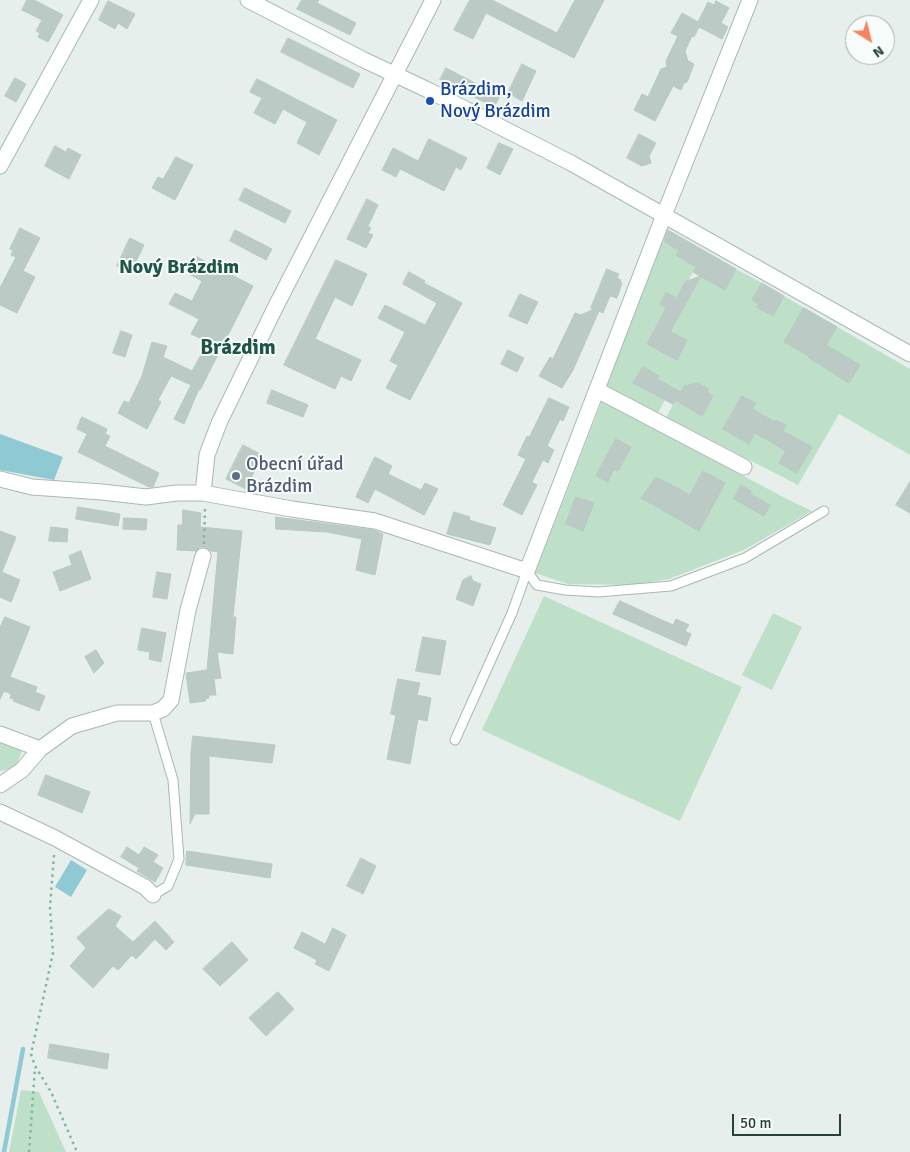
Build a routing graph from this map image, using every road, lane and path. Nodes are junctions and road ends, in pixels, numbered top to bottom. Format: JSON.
{"nodes":[{"id":1,"x":91,"y":0,"type":"edge"},
{"id":2,"x":248,"y":0,"type":"edge"},
{"id":3,"x":433,"y":0,"type":"edge"},
{"id":4,"x":750,"y":0,"type":"edge"},
{"id":5,"x":395,"y":75,"type":"junction"},
{"id":6,"x":0,"y":166,"type":"edge"},
{"id":7,"x":664,"y":215,"type":"junction"},
{"id":8,"x":910,"y":354,"type":"edge"},
{"id":9,"x":597,"y":390,"type":"junction"},
{"id":10,"x":744,"y":466,"type":"dead end"},
{"id":11,"x":0,"y":479,"type":"edge"},
{"id":12,"x":203,"y":493,"type":"junction"},
{"id":13,"x":824,"y":512,"type":"dead end"},
{"id":14,"x":203,"y":556,"type":"joint"},
{"id":15,"x":527,"y":571,"type":"junction"},
{"id":16,"x":153,"y":713,"type":"junction"},
{"id":17,"x":0,"y":734,"type":"edge"},
{"id":18,"x":455,"y":740,"type":"dead end"},
{"id":19,"x":40,"y":749,"type":"junction"},
{"id":20,"x":0,"y":786,"type":"edge"},
{"id":21,"x":0,"y":812,"type":"edge"},
{"id":22,"x":56,"y":838,"type":"junction"},
{"id":23,"x":153,"y":895,"type":"joint"},
{"id":24,"x":35,"y":1066,"type":"junction"},
{"id":25,"x":28,"y":1152,"type":"edge"},
{"id":26,"x":77,"y":1152,"type":"edge"}],
"edges":[{"from":1,"to":6,"type":"street"},
{"from":2,"to":5,"type":"street"},
{"from":3,"to":5,"type":"street"},
{"from":4,"to":7,"type":"street"},
{"from":5,"to":7,"type":"street"},
{"from":5,"to":12,"type":"street"},
{"from":7,"to":8,"type":"street"},
{"from":7,"to":9,"type":"street"},
{"from":9,"to":10,"type":"street"},
{"from":9,"to":15,"type":"street"},
{"from":11,"to":12,"type":"street"},
{"from":12,"to":14,"type":"path"},
{"from":12,"to":15,"type":"street"},
{"from":13,"to":15,"type":"lane"},
{"from":14,"to":16,"type":"street"},
{"from":15,"to":18,"type":"lane"},
{"from":16,"to":19,"type":"street"},
{"from":16,"to":23,"type":"lane"},
{"from":17,"to":19,"type":"street"},
{"from":19,"to":20,"type":"street"},
{"from":21,"to":22,"type":"street"},
{"from":22,"to":23,"type":"street"},
{"from":22,"to":24,"type":"path"},
{"from":24,"to":25,"type":"path"},
{"from":24,"to":26,"type":"path"}]}
